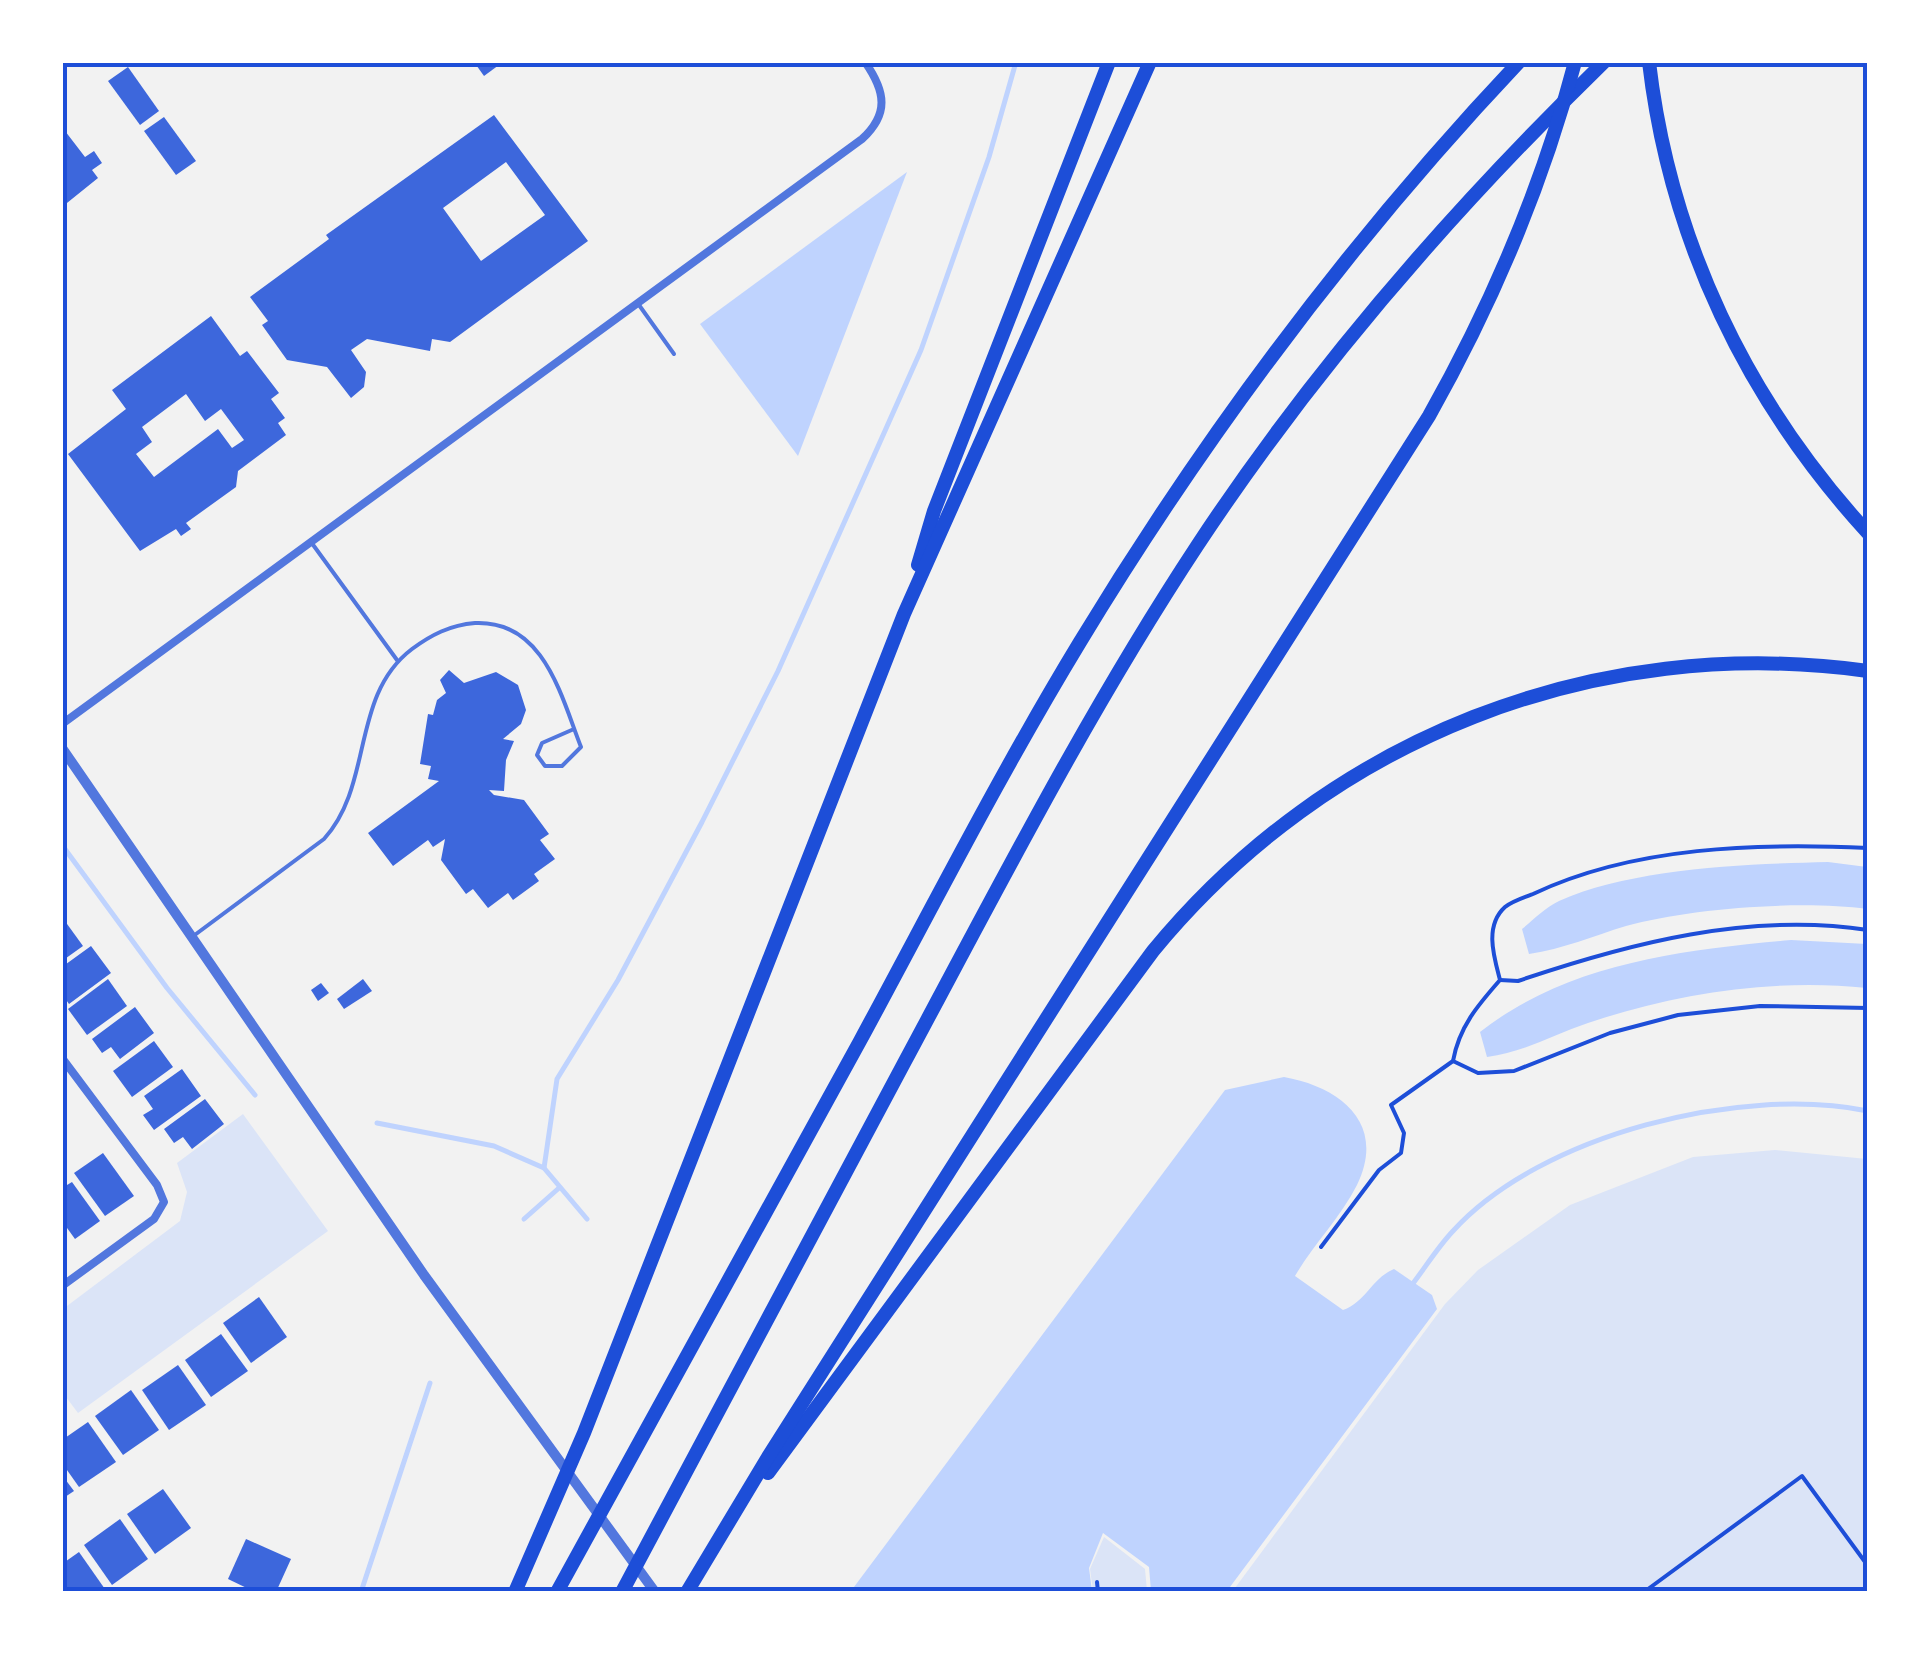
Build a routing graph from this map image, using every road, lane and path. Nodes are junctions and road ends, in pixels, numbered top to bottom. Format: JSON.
{"nodes":[{"id":1,"x":865,"y":62,"type":"edge"},
{"id":2,"x":1109,"y":62,"type":"edge"},
{"id":3,"x":1150,"y":62,"type":"edge"},
{"id":4,"x":1519,"y":62,"type":"edge"},
{"id":5,"x":1575,"y":62,"type":"edge"},
{"id":6,"x":1604,"y":62,"type":"edge"},
{"id":7,"x":1648,"y":62,"type":"edge"},
{"id":8,"x":638,"y":303,"type":"junction"},
{"id":9,"x":674,"y":354,"type":"dead end"},
{"id":10,"x":1868,"y":533,"type":"edge"},
{"id":11,"x":311,"y":542,"type":"junction"},
{"id":12,"x":904,"y":614,"type":"junction"},
{"id":13,"x":397,"y":660,"type":"junction"},
{"id":14,"x":1868,"y":671,"type":"edge"},
{"id":15,"x":62,"y":724,"type":"edge"},
{"id":16,"x":574,"y":729,"type":"junction"},
{"id":17,"x":62,"y":748,"type":"edge"},
{"id":18,"x":1868,"y":848,"type":"edge"},
{"id":19,"x":1868,"y":930,"type":"edge"},
{"id":20,"x":192,"y":937,"type":"junction"},
{"id":21,"x":1500,"y":980,"type":"junction"},
{"id":22,"x":1868,"y":1008,"type":"edge"},
{"id":23,"x":62,"y":1058,"type":"edge"},
{"id":24,"x":1452,"y":1061,"type":"junction"},
{"id":25,"x":1321,"y":1247,"type":"dead end"},
{"id":26,"x":62,"y":1286,"type":"edge"},
{"id":27,"x":726,"y":1530,"type":"junction"},
{"id":28,"x":1868,"y":1566,"type":"edge"},
{"id":29,"x":1097,"y":1582,"type":"dead end"},
{"id":30,"x":516,"y":1592,"type":"edge"},
{"id":31,"x":556,"y":1592,"type":"edge"},
{"id":32,"x":622,"y":1592,"type":"edge"},
{"id":33,"x":655,"y":1592,"type":"edge"},
{"id":34,"x":687,"y":1592,"type":"edge"},
{"id":35,"x":1098,"y":1592,"type":"edge"},
{"id":36,"x":1644,"y":1592,"type":"edge"}],
"edges":[{"from":1,"to":8,"type":"street"},
{"from":2,"to":12,"type":"highway"},
{"from":3,"to":12,"type":"highway"},
{"from":4,"to":31,"type":"highway"},
{"from":5,"to":27,"type":"highway"},
{"from":6,"to":32,"type":"highway"},
{"from":7,"to":10,"type":"highway"},
{"from":8,"to":9,"type":"lane"},
{"from":8,"to":11,"type":"street"},
{"from":11,"to":13,"type":"lane"},
{"from":11,"to":15,"type":"street"},
{"from":12,"to":30,"type":"highway"},
{"from":13,"to":16,"type":"lane"},
{"from":13,"to":20,"type":"lane"},
{"from":14,"to":27,"type":"highway"},
{"from":16,"to":16,"type":"lane"},
{"from":17,"to":20,"type":"street"},
{"from":18,"to":21,"type":"path"},
{"from":19,"to":21,"type":"path"},
{"from":20,"to":33,"type":"street"},
{"from":21,"to":24,"type":"path"},
{"from":22,"to":24,"type":"path"},
{"from":23,"to":26,"type":"street"},
{"from":24,"to":25,"type":"path"},
{"from":27,"to":34,"type":"highway"},
{"from":28,"to":36,"type":"path"},
{"from":29,"to":35,"type":"path"}]}
